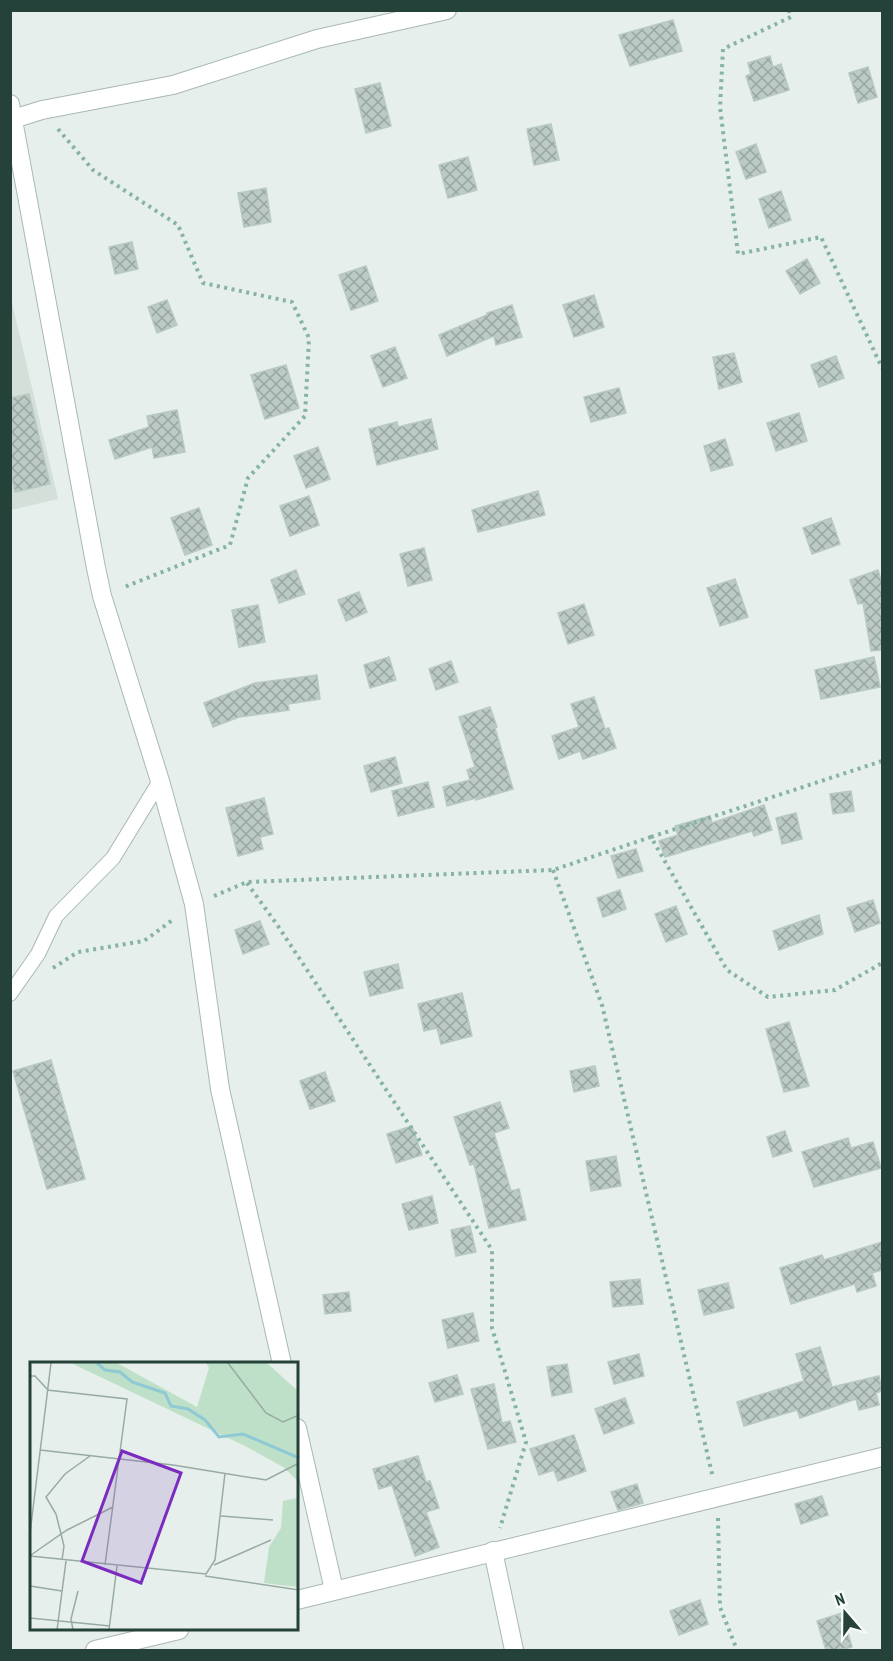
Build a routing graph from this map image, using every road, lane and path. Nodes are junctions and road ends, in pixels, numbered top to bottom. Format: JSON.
{"nodes":[{"id":1,"x":447,"y":10,"type":"edge"},
{"id":2,"x":789,"y":10,"type":"edge"},
{"id":3,"x":42,"y":110,"type":"junction"},
{"id":4,"x":12,"y":114,"type":"edge"},
{"id":5,"x":882,"y":368,"type":"edge"},
{"id":6,"x":102,"y":596,"type":"junction"},
{"id":7,"x":882,"y":761,"type":"edge"},
{"id":8,"x":160,"y":781,"type":"junction"},
{"id":9,"x":651,"y":837,"type":"junction"},
{"id":10,"x":553,"y":870,"type":"junction"},
{"id":11,"x":247,"y":882,"type":"junction"},
{"id":12,"x":194,"y":904,"type":"junction"},
{"id":13,"x":882,"y":963,"type":"edge"},
{"id":14,"x":49,"y":970,"type":"dead end"},
{"id":15,"x":10,"y":994,"type":"edge"},
{"id":16,"x":282,"y":1362,"type":"edge"},
{"id":17,"x":298,"y":1432,"type":"edge"},
{"id":18,"x":882,"y":1457,"type":"edge"},
{"id":19,"x":717,"y":1498,"type":"junction"},
{"id":20,"x":493,"y":1551,"type":"junction"},
{"id":21,"x":334,"y":1590,"type":"junction"},
{"id":22,"x":298,"y":1600,"type":"edge"},
{"id":23,"x":170,"y":1631,"type":"edge"},
{"id":24,"x":95,"y":1650,"type":"edge"},
{"id":25,"x":514,"y":1650,"type":"edge"},
{"id":26,"x":737,"y":1650,"type":"edge"}],
"edges":[{"from":1,"to":3,"type":"street"},
{"from":2,"to":5,"type":"path"},
{"from":3,"to":4,"type":"street"},
{"from":3,"to":6,"type":"path"},
{"from":4,"to":6,"type":"street"},
{"from":6,"to":8,"type":"street"},
{"from":7,"to":9,"type":"path"},
{"from":8,"to":12,"type":"street"},
{"from":8,"to":15,"type":"lane"},
{"from":9,"to":10,"type":"path"},
{"from":9,"to":13,"type":"path"},
{"from":10,"to":11,"type":"path"},
{"from":10,"to":19,"type":"path"},
{"from":11,"to":12,"type":"path"},
{"from":11,"to":20,"type":"path"},
{"from":12,"to":14,"type":"path"},
{"from":12,"to":16,"type":"street"},
{"from":17,"to":21,"type":"street"},
{"from":18,"to":19,"type":"street"},
{"from":19,"to":20,"type":"street"},
{"from":19,"to":26,"type":"path"},
{"from":20,"to":21,"type":"street"},
{"from":20,"to":25,"type":"street"},
{"from":21,"to":22,"type":"street"},
{"from":23,"to":24,"type":"street"}]}
